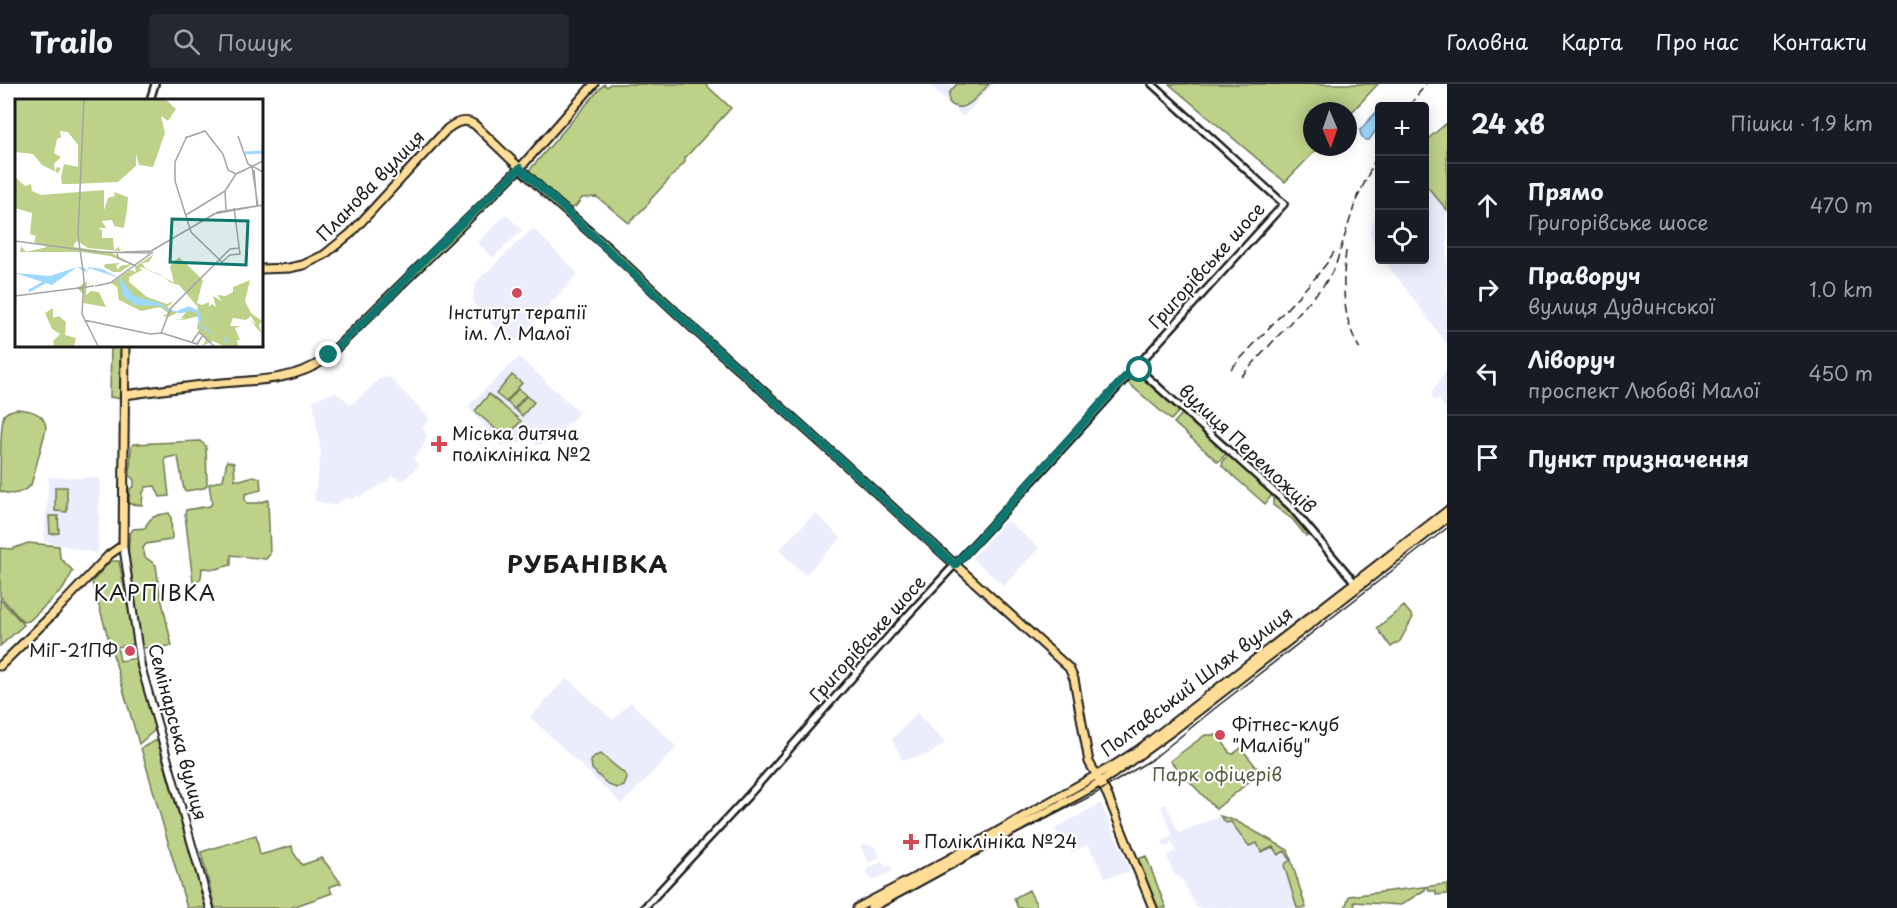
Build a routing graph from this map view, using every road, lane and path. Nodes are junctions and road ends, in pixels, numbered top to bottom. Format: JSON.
{"nodes":[{"id":1,"x":155,"y":84,"type":"edge"},
{"id":2,"x":594,"y":84,"type":"edge"},
{"id":3,"x":1152,"y":84,"type":"edge"},
{"id":4,"x":150,"y":99,"type":"edge"},
{"id":5,"x":520,"y":168,"type":"junction"},
{"id":6,"x":262,"y":269,"type":"edge"},
{"id":7,"x":125,"y":346,"type":"edge"},
{"id":8,"x":1135,"y":366,"type":"junction"},
{"id":9,"x":124,"y":395,"type":"junction"},
{"id":10,"x":1447,"y":511,"type":"edge"},
{"id":11,"x":1447,"y":518,"type":"edge"},
{"id":12,"x":123,"y":545,"type":"junction"},
{"id":13,"x":955,"y":565,"type":"junction"},
{"id":14,"x":1356,"y":584,"type":"junction"},
{"id":15,"x":0,"y":666,"type":"edge"},
{"id":16,"x":1096,"y":774,"type":"junction"},
{"id":17,"x":1101,"y":782,"type":"junction"},
{"id":18,"x":210,"y":908,"type":"edge"},
{"id":19,"x":644,"y":908,"type":"edge"},
{"id":20,"x":857,"y":908,"type":"edge"},
{"id":21,"x":871,"y":908,"type":"edge"},
{"id":22,"x":1153,"y":908,"type":"edge"}],
"edges":[{"from":1,"to":4,"type":"street"},
{"from":2,"to":5,"type":"main road"},
{"from":3,"to":8,"type":"street","name":"Григорівське шосе"},
{"from":5,"to":6,"type":"main road","name":"Планова вулиця"},
{"from":5,"to":9,"type":"main road"},
{"from":5,"to":13,"type":"main road"},
{"from":7,"to":9,"type":"main road","name":"Семінарська вулиця"},
{"from":8,"to":13,"type":"street","name":"Григорівське шосе"},
{"from":8,"to":14,"type":"street","name":"вулиця Переможців"},
{"from":9,"to":12,"type":"main road","name":"Семінарська вулиця"},
{"from":10,"to":14,"type":"main road","name":"Полтавський Шлях вулиця"},
{"from":11,"to":14,"type":"main road","name":"Полтавський Шлях вулиця"},
{"from":12,"to":15,"type":"main road"},
{"from":12,"to":18,"type":"main road","name":"Семінарська вулиця"},
{"from":13,"to":16,"type":"main road"},
{"from":13,"to":19,"type":"street","name":"Григорівське шосе"},
{"from":14,"to":16,"type":"main road","name":"Полтавський Шлях вулиця"},
{"from":14,"to":17,"type":"main road","name":"Полтавський Шлях вулиця"},
{"from":16,"to":17,"type":"main road"},
{"from":16,"to":20,"type":"main road","name":"Полтавський Шлях вулиця"},
{"from":17,"to":21,"type":"main road","name":"Полтавський Шлях вулиця"},
{"from":17,"to":22,"type":"main road"}]}
